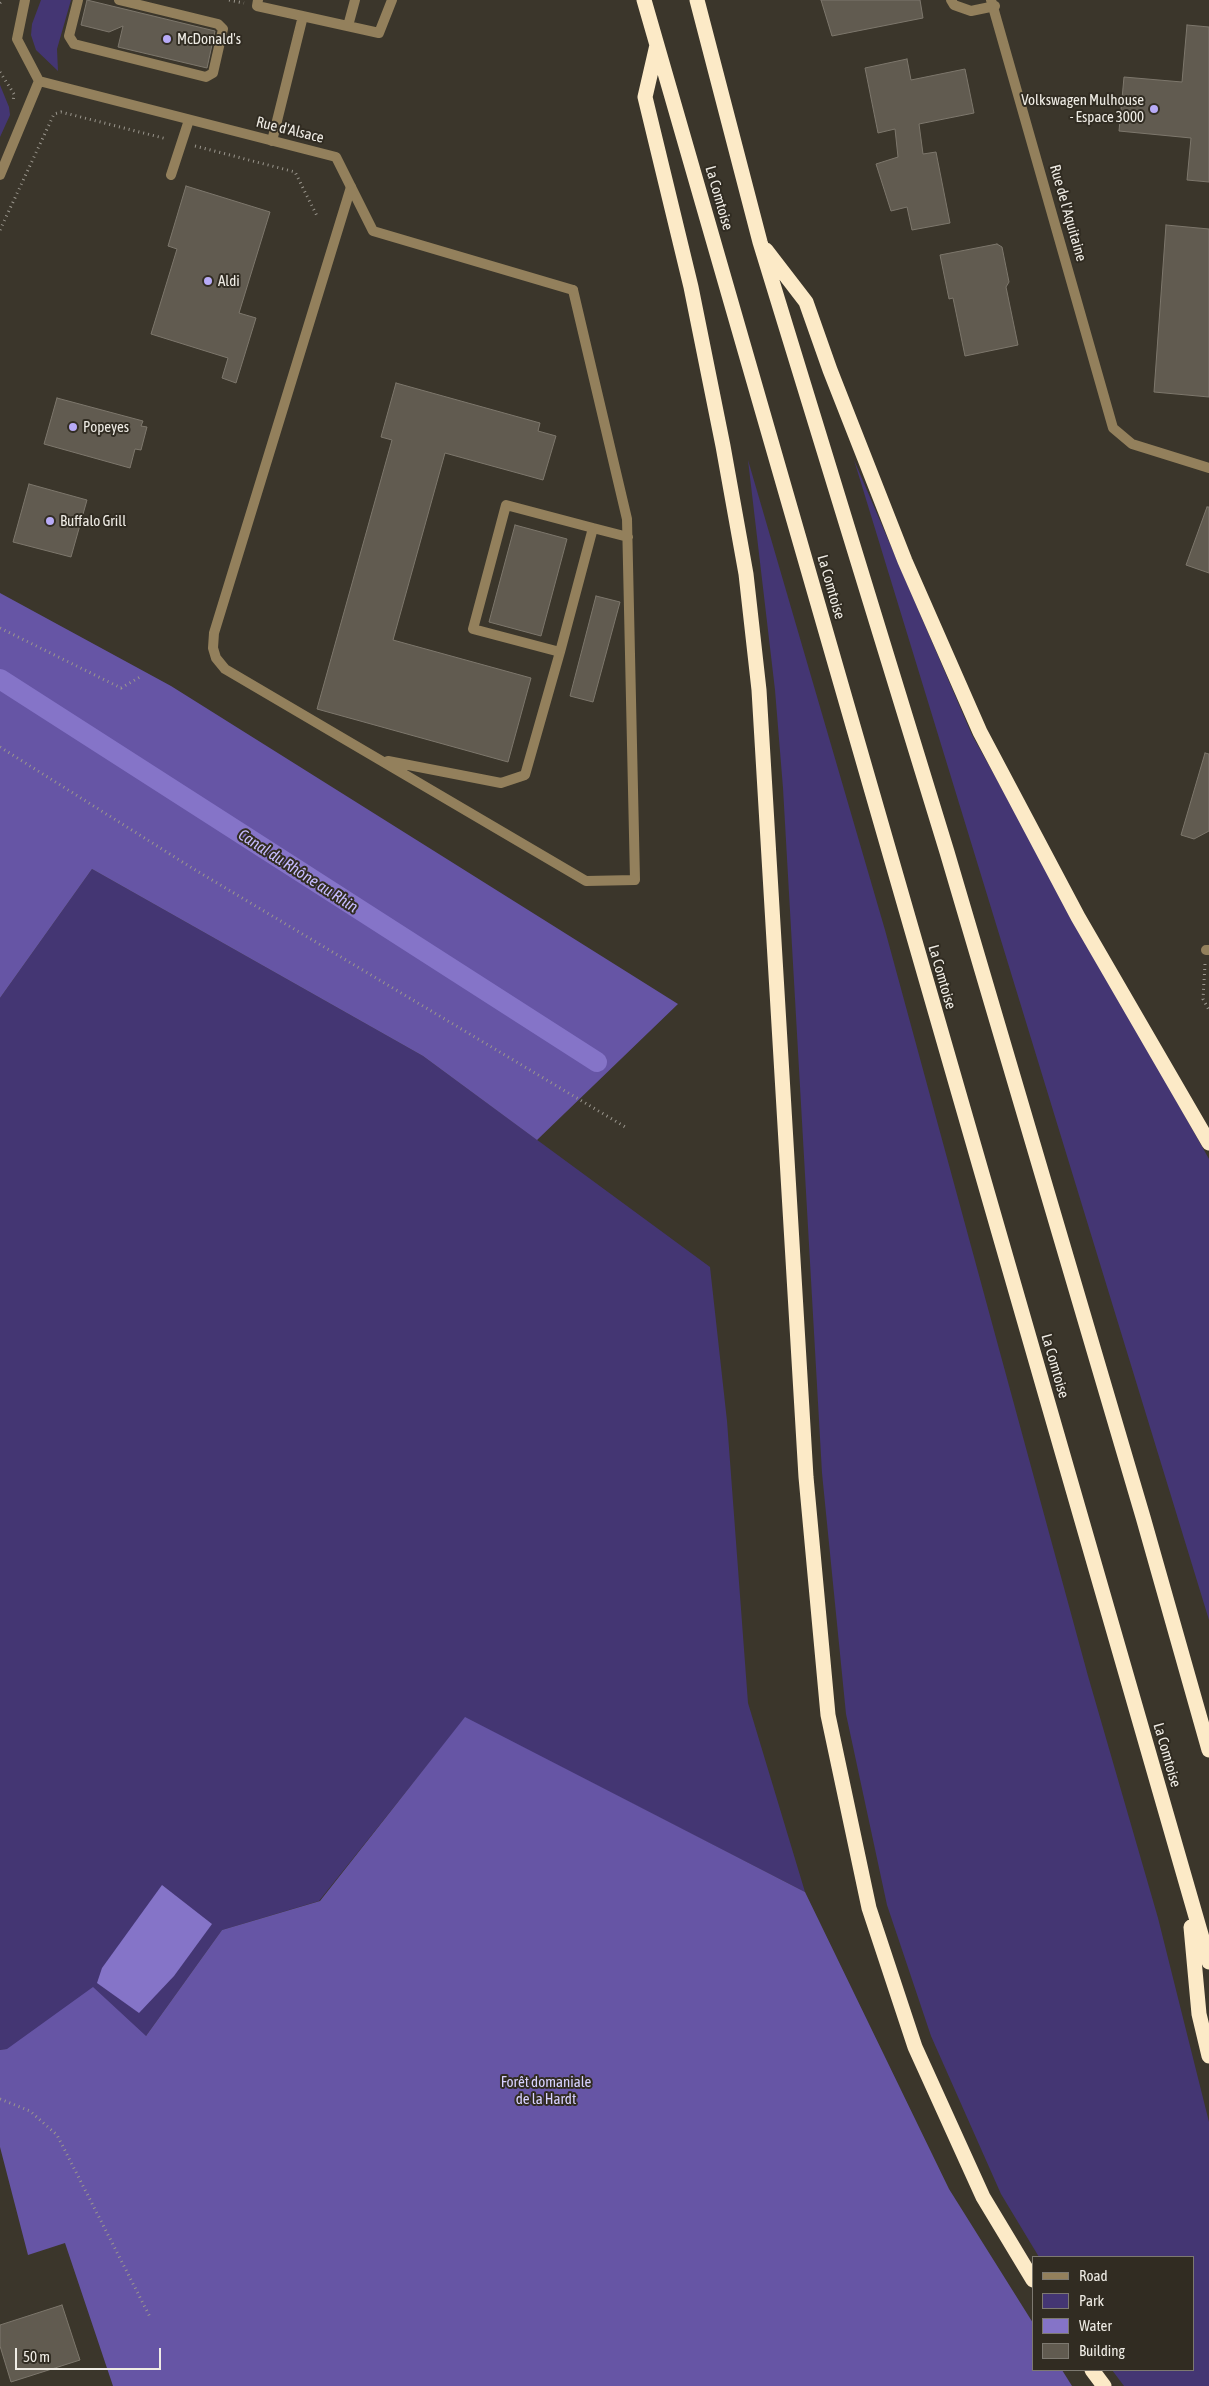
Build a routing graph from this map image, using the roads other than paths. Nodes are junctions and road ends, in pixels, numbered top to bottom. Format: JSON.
{"nodes":[{"id":1,"x":26,"y":0,"type":"edge"},
{"id":2,"x":78,"y":0,"type":"edge"},
{"id":3,"x":119,"y":0,"type":"edge"},
{"id":4,"x":258,"y":0,"type":"edge"},
{"id":5,"x":355,"y":0,"type":"edge"},
{"id":6,"x":392,"y":0,"type":"edge"},
{"id":7,"x":644,"y":0,"type":"edge"},
{"id":8,"x":697,"y":0,"type":"edge"},
{"id":9,"x":951,"y":0,"type":"edge"},
{"id":10,"x":994,"y":2,"type":"edge"},
{"id":11,"x":303,"y":16,"type":"junction"},
{"id":12,"x":348,"y":26,"type":"junction"},
{"id":13,"x":656,"y":45,"type":"junction"},
{"id":14,"x":39,"y":81,"type":"junction"},
{"id":15,"x":189,"y":120,"type":"junction"},
{"id":16,"x":272,"y":141,"type":"junction"},
{"id":17,"x":0,"y":175,"type":"edge"},
{"id":18,"x":171,"y":175,"type":"dead end"},
{"id":19,"x":351,"y":187,"type":"junction"},
{"id":20,"x":760,"y":242,"type":"junction"},
{"id":21,"x":1209,"y":468,"type":"edge"},
{"id":22,"x":593,"y":528,"type":"junction"},
{"id":23,"x":628,"y":537,"type":"junction"},
{"id":24,"x":560,"y":652,"type":"junction"},
{"id":25,"x":378,"y":759,"type":"junction"},
{"id":26,"x":1209,"y":1143,"type":"edge"},
{"id":27,"x":1209,"y":1750,"type":"edge"},
{"id":28,"x":1188,"y":1896,"type":"junction"},
{"id":29,"x":1209,"y":1962,"type":"edge"},
{"id":30,"x":1209,"y":2056,"type":"edge"},
{"id":31,"x":1032,"y":2278,"type":"edge"},
{"id":32,"x":1093,"y":2371,"type":"edge"},
{"id":33,"x":1104,"y":2386,"type":"edge"}],
"edges":[{"from":1,"to":14,"type":"street"},
{"from":2,"to":3,"type":"street"},
{"from":4,"to":11,"type":"street"},
{"from":5,"to":12,"type":"street"},
{"from":6,"to":12,"type":"street"},
{"from":7,"to":13,"type":"highway","name":"La Comtoise"},
{"from":8,"to":20,"type":"highway","name":"La Comtoise"},
{"from":9,"to":10,"type":"street"},
{"from":10,"to":21,"type":"street","name":"Rue de l'Aquitaine"},
{"from":11,"to":12,"type":"street"},
{"from":11,"to":16,"type":"street"},
{"from":13,"to":28,"type":"highway","name":"La Comtoise"},
{"from":13,"to":31,"type":"highway"},
{"from":14,"to":15,"type":"street","name":"Rue d'Alsace"},
{"from":14,"to":17,"type":"street"},
{"from":15,"to":16,"type":"street","name":"Rue d'Alsace"},
{"from":15,"to":18,"type":"street"},
{"from":16,"to":19,"type":"street","name":"Rue d'Alsace"},
{"from":19,"to":23,"type":"street","name":"Rue d'Alsace"},
{"from":19,"to":25,"type":"street"},
{"from":20,"to":26,"type":"highway"},
{"from":20,"to":27,"type":"highway","name":"La Comtoise"},
{"from":22,"to":23,"type":"street"},
{"from":22,"to":24,"type":"street"},
{"from":22,"to":24,"type":"street"},
{"from":23,"to":25,"type":"street"},
{"from":24,"to":25,"type":"street"},
{"from":28,"to":29,"type":"highway","name":"La Comtoise"},
{"from":28,"to":30,"type":"highway"},
{"from":32,"to":33,"type":"highway"}]}
